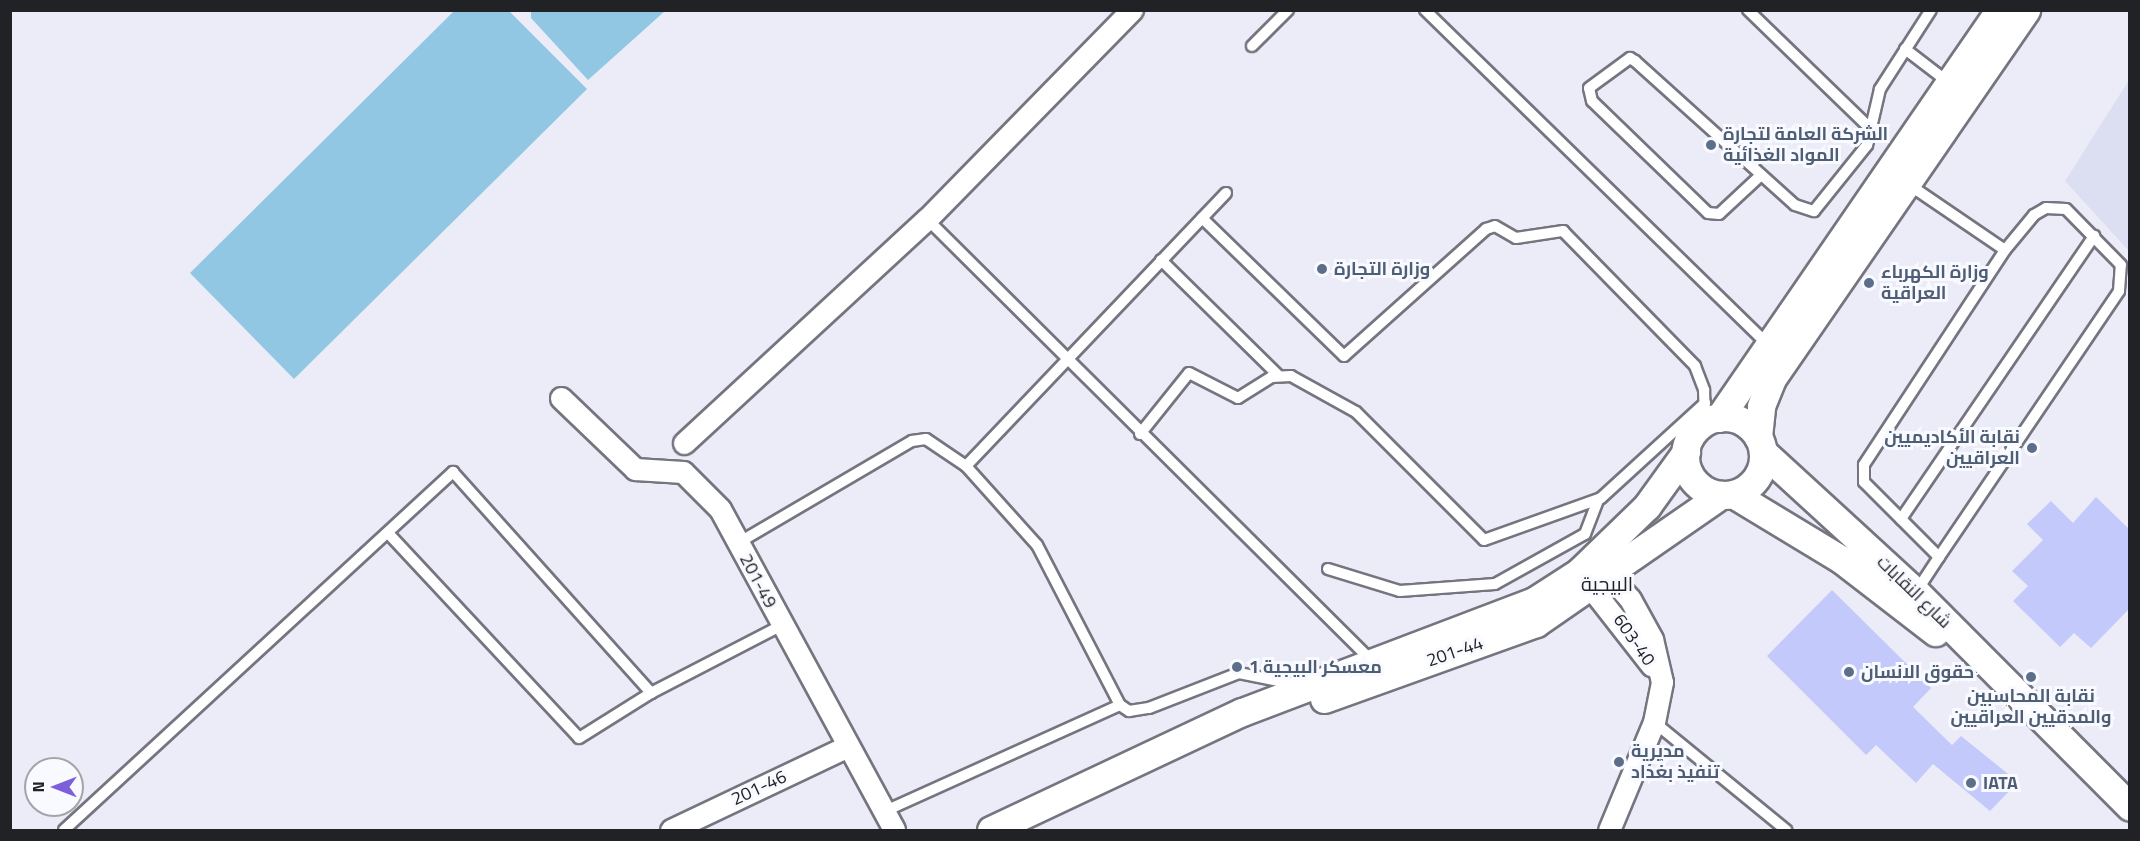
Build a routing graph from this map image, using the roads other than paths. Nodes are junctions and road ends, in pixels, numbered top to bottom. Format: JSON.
{"nodes":[{"id":1,"x":1132,"y":10,"type":"edge"},
{"id":2,"x":1288,"y":10,"type":"edge"},
{"id":3,"x":1425,"y":10,"type":"edge"},
{"id":4,"x":1748,"y":10,"type":"edge"},
{"id":5,"x":1930,"y":10,"type":"edge"},
{"id":6,"x":1999,"y":10,"type":"edge"},
{"id":7,"x":2026,"y":10,"type":"edge"},
{"id":8,"x":1252,"y":46,"type":"dead end"},
{"id":9,"x":1905,"y":49,"type":"junction"},
{"id":10,"x":1957,"y":89,"type":"junction"},
{"id":11,"x":1872,"y":130,"type":"junction"},
{"id":12,"x":1761,"y":175,"type":"junction"},
{"id":13,"x":1908,"y":183,"type":"junction"},
{"id":14,"x":1226,"y":193,"type":"dead end"},
{"id":15,"x":1202,"y":218,"type":"junction"},
{"id":16,"x":927,"y":219,"type":"junction"},
{"id":17,"x":2094,"y":236,"type":"junction"},
{"id":18,"x":2005,"y":250,"type":"junction"},
{"id":19,"x":1161,"y":260,"type":"junction"},
{"id":20,"x":1766,"y":343,"type":"junction"},
{"id":21,"x":1070,"y":357,"type":"junction"},
{"id":22,"x":1278,"y":375,"type":"junction"},
{"id":23,"x":561,"y":398,"type":"dead end"},
{"id":24,"x":1710,"y":414,"type":"junction"},
{"id":25,"x":1140,"y":434,"type":"junction"},
{"id":26,"x":684,"y":444,"type":"dead end"},
{"id":27,"x":1760,"y":444,"type":"junction"},
{"id":28,"x":1686,"y":452,"type":"junction"},
{"id":29,"x":966,"y":466,"type":"junction"},
{"id":30,"x":1727,"y":495,"type":"junction"},
{"id":31,"x":1598,"y":500,"type":"junction"},
{"id":32,"x":1900,"y":519,"type":"junction"},
{"id":33,"x":388,"y":533,"type":"junction"},
{"id":34,"x":738,"y":543,"type":"junction"},
{"id":35,"x":1940,"y":557,"type":"junction"},
{"id":36,"x":1328,"y":569,"type":"dead end"},
{"id":37,"x":1593,"y":573,"type":"junction"},
{"id":38,"x":1916,"y":592,"type":"junction"},
{"id":39,"x":782,"y":625,"type":"junction"},
{"id":40,"x":1371,"y":660,"type":"junction"},
{"id":41,"x":1304,"y":687,"type":"junction"},
{"id":42,"x":651,"y":693,"type":"junction"},
{"id":43,"x":1120,"y":705,"type":"junction"},
{"id":44,"x":1654,"y":722,"type":"junction"},
{"id":45,"x":2059,"y":738,"type":"junction"},
{"id":46,"x":848,"y":746,"type":"junction"},
{"id":47,"x":1161,"y":754,"type":"junction"},
{"id":48,"x":2130,"y":807,"type":"edge"},
{"id":49,"x":883,"y":812,"type":"junction"},
{"id":50,"x":64,"y":831,"type":"edge"},
{"id":51,"x":671,"y":831,"type":"edge"},
{"id":52,"x":894,"y":831,"type":"edge"},
{"id":53,"x":991,"y":831,"type":"edge"},
{"id":54,"x":1609,"y":831,"type":"edge"},
{"id":55,"x":1786,"y":831,"type":"edge"}],
"edges":[{"from":1,"to":16,"type":"street"},
{"from":2,"to":8,"type":"lane"},
{"from":3,"to":20,"type":"lane"},
{"from":4,"to":11,"type":"lane"},
{"from":5,"to":9,"type":"lane"},
{"from":6,"to":10,"type":"street"},
{"from":7,"to":10,"type":"street"},
{"from":9,"to":10,"type":"lane"},
{"from":9,"to":11,"type":"lane"},
{"from":10,"to":13,"type":"street"},
{"from":10,"to":20,"type":"street"},
{"from":11,"to":12,"type":"lane"},
{"from":12,"to":12,"type":"lane"},
{"from":13,"to":18,"type":"lane"},
{"from":13,"to":27,"type":"street"},
{"from":14,"to":15,"type":"lane"},
{"from":15,"to":19,"type":"lane"},
{"from":15,"to":24,"type":"lane"},
{"from":16,"to":21,"type":"lane"},
{"from":16,"to":26,"type":"street"},
{"from":17,"to":18,"type":"lane"},
{"from":17,"to":32,"type":"lane"},
{"from":17,"to":35,"type":"lane"},
{"from":18,"to":32,"type":"lane"},
{"from":19,"to":21,"type":"lane"},
{"from":19,"to":22,"type":"lane"},
{"from":20,"to":24,"type":"street"},
{"from":21,"to":25,"type":"lane"},
{"from":21,"to":29,"type":"lane"},
{"from":22,"to":25,"type":"lane"},
{"from":22,"to":31,"type":"lane"},
{"from":23,"to":34,"type":"street","name":"201-49"},
{"from":24,"to":27,"type":"street"},
{"from":24,"to":28,"type":"street"},
{"from":24,"to":31,"type":"lane"},
{"from":25,"to":40,"type":"lane"},
{"from":27,"to":30,"type":"street"},
{"from":27,"to":38,"type":"street","name":"شارع النقابات"},
{"from":28,"to":30,"type":"street"},
{"from":28,"to":37,"type":"street","name":"201-44"},
{"from":29,"to":34,"type":"lane"},
{"from":29,"to":43,"type":"lane"},
{"from":30,"to":37,"type":"street","name":"201-44"},
{"from":30,"to":45,"type":"street","name":"شارع النقابات"},
{"from":31,"to":36,"type":"lane"},
{"from":32,"to":35,"type":"lane"},
{"from":33,"to":42,"type":"lane"},
{"from":33,"to":42,"type":"lane"},
{"from":33,"to":50,"type":"lane"},
{"from":34,"to":39,"type":"street","name":"201-49"},
{"from":35,"to":38,"type":"lane"},
{"from":37,"to":40,"type":"street","name":"201-44"},
{"from":37,"to":44,"type":"street","name":"603-40"},
{"from":37,"to":47,"type":"street","name":"201-44"},
{"from":38,"to":45,"type":"street","name":"شارع النقابات"},
{"from":39,"to":42,"type":"lane"},
{"from":39,"to":46,"type":"street","name":"201-49"},
{"from":40,"to":41,"type":"street","name":"201-44"},
{"from":41,"to":43,"type":"lane"},
{"from":41,"to":47,"type":"street","name":"201-44"},
{"from":43,"to":49,"type":"lane"},
{"from":44,"to":54,"type":"street","name":"603-40"},
{"from":44,"to":55,"type":"lane"},
{"from":45,"to":48,"type":"street","name":"شارع النقابات"},
{"from":46,"to":49,"type":"street","name":"201-49"},
{"from":46,"to":51,"type":"street","name":"201-46"},
{"from":47,"to":53,"type":"street","name":"201-44"},
{"from":49,"to":52,"type":"street","name":"201-49"}]}
